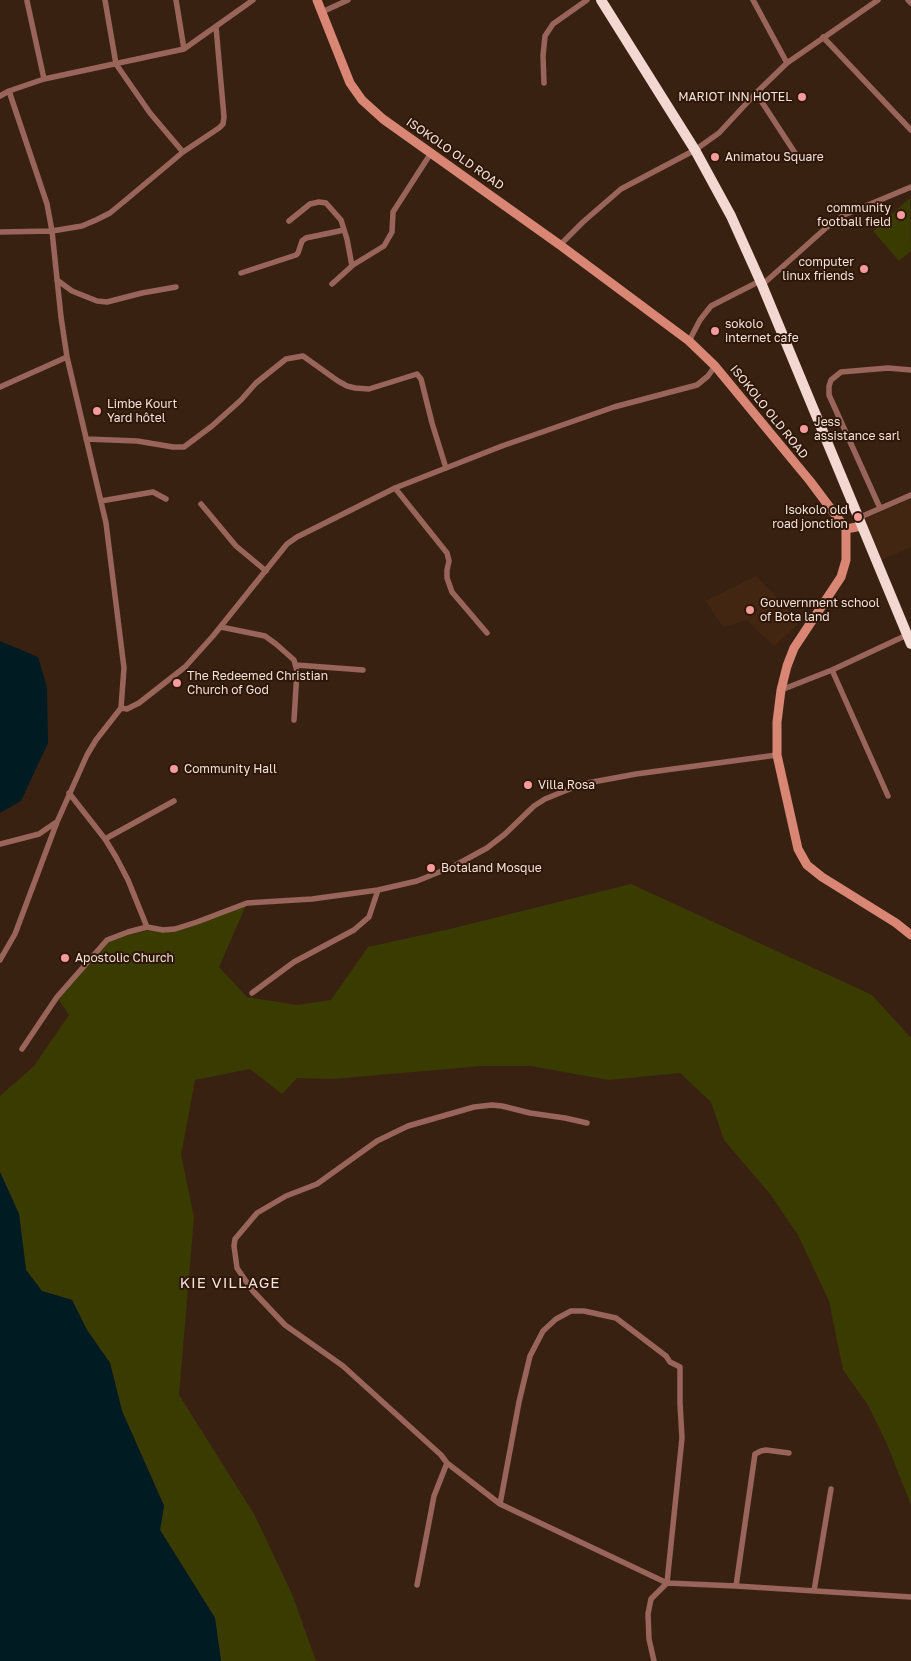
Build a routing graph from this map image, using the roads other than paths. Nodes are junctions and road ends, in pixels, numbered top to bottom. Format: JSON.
{"nodes":[{"id":1,"x":105,"y":0,"type":"edge"},
{"id":2,"x":176,"y":0,"type":"edge"},
{"id":3,"x":254,"y":0,"type":"edge"},
{"id":4,"x":317,"y":0,"type":"edge"},
{"id":5,"x":348,"y":0,"type":"edge"},
{"id":6,"x":586,"y":0,"type":"edge"},
{"id":7,"x":601,"y":0,"type":"edge"},
{"id":8,"x":753,"y":0,"type":"edge"},
{"id":9,"x":878,"y":0,"type":"edge"},
{"id":10,"x":908,"y":0,"type":"edge"},
{"id":11,"x":27,"y":1,"type":"edge"},
{"id":12,"x":911,"y":3,"type":"edge"},
{"id":13,"x":322,"y":12,"type":"junction"},
{"id":14,"x":216,"y":27,"type":"junction"},
{"id":15,"x":823,"y":38,"type":"junction"},
{"id":16,"x":184,"y":49,"type":"junction"},
{"id":17,"x":787,"y":63,"type":"junction"},
{"id":18,"x":116,"y":64,"type":"junction"},
{"id":19,"x":44,"y":79,"type":"junction"},
{"id":20,"x":544,"y":83,"type":"dead end"},
{"id":21,"x":9,"y":91,"type":"junction"},
{"id":22,"x":756,"y":93,"type":"junction"},
{"id":23,"x":0,"y":96,"type":"edge"},
{"id":24,"x":911,"y":130,"type":"edge"},
{"id":25,"x":695,"y":150,"type":"junction"},
{"id":26,"x":182,"y":152,"type":"junction"},
{"id":27,"x":431,"y":153,"type":"junction"},
{"id":28,"x":797,"y":156,"type":"dead end"},
{"id":29,"x":911,"y":187,"type":"edge"},
{"id":30,"x":289,"y":221,"type":"dead end"},
{"id":31,"x":344,"y":230,"type":"junction"},
{"id":32,"x":52,"y":231,"type":"junction"},
{"id":33,"x":0,"y":232,"type":"edge"},
{"id":34,"x":560,"y":244,"type":"junction"},
{"id":35,"x":352,"y":266,"type":"junction"},
{"id":36,"x":241,"y":273,"type":"dead end"},
{"id":37,"x":57,"y":280,"type":"junction"},
{"id":38,"x":761,"y":283,"type":"junction"},
{"id":39,"x":332,"y":284,"type":"dead end"},
{"id":40,"x":176,"y":287,"type":"dead end"},
{"id":41,"x":689,"y":341,"type":"junction"},
{"id":42,"x":67,"y":356,"type":"junction"},
{"id":43,"x":715,"y":366,"type":"junction"},
{"id":44,"x":911,"y":370,"type":"edge"},
{"id":45,"x":0,"y":387,"type":"edge"},
{"id":46,"x":86,"y":439,"type":"junction"},
{"id":47,"x":446,"y":468,"type":"junction"},
{"id":48,"x":395,"y":488,"type":"junction"},
{"id":49,"x":911,"y":495,"type":"edge"},
{"id":50,"x":166,"y":499,"type":"dead end"},
{"id":51,"x":101,"y":501,"type":"junction"},
{"id":52,"x":201,"y":504,"type":"dead end"},
{"id":53,"x":880,"y":508,"type":"junction"},
{"id":54,"x":860,"y":522,"type":"junction"},
{"id":55,"x":846,"y":529,"type":"junction"},
{"id":56,"x":266,"y":571,"type":"junction"},
{"id":57,"x":220,"y":627,"type":"junction"},
{"id":58,"x":487,"y":633,"type":"dead end"},
{"id":59,"x":910,"y":637,"type":"edge"},
{"id":60,"x":296,"y":665,"type":"junction"},
{"id":61,"x":363,"y":670,"type":"dead end"},
{"id":62,"x":832,"y":670,"type":"junction"},
{"id":63,"x":781,"y":690,"type":"junction"},
{"id":64,"x":121,"y":708,"type":"junction"},
{"id":65,"x":294,"y":720,"type":"dead end"},
{"id":66,"x":777,"y":755,"type":"junction"},
{"id":67,"x":69,"y":793,"type":"junction"},
{"id":68,"x":888,"y":796,"type":"dead end"},
{"id":69,"x":174,"y":801,"type":"dead end"},
{"id":70,"x":57,"y":822,"type":"junction"},
{"id":71,"x":105,"y":839,"type":"junction"},
{"id":72,"x":0,"y":844,"type":"edge"},
{"id":73,"x":378,"y":890,"type":"junction"},
{"id":74,"x":147,"y":927,"type":"junction"},
{"id":75,"x":911,"y":935,"type":"edge"},
{"id":76,"x":0,"y":960,"type":"edge"},
{"id":77,"x":252,"y":993,"type":"dead end"},
{"id":78,"x":22,"y":1049,"type":"dead end"},
{"id":79,"x":587,"y":1123,"type":"dead end"},
{"id":80,"x":789,"y":1453,"type":"dead end"},
{"id":81,"x":448,"y":1463,"type":"junction"},
{"id":82,"x":830,"y":1489,"type":"dead end"},
{"id":83,"x":500,"y":1504,"type":"junction"},
{"id":84,"x":667,"y":1583,"type":"junction"},
{"id":85,"x":417,"y":1585,"type":"dead end"},
{"id":86,"x":736,"y":1586,"type":"junction"},
{"id":87,"x":814,"y":1591,"type":"junction"},
{"id":88,"x":911,"y":1597,"type":"edge"},
{"id":89,"x":654,"y":1661,"type":"edge"}],
"edges":[{"from":1,"to":18,"type":"street"},
{"from":2,"to":16,"type":"street"},
{"from":3,"to":14,"type":"street"},
{"from":4,"to":13,"type":"street","name":"ISOKOLO OLD ROAD"},
{"from":5,"to":13,"type":"street"},
{"from":6,"to":20,"type":"street"},
{"from":7,"to":25,"type":"highway"},
{"from":8,"to":17,"type":"street"},
{"from":9,"to":15,"type":"street"},
{"from":10,"to":12,"type":"street"},
{"from":11,"to":19,"type":"street"},
{"from":13,"to":27,"type":"street","name":"ISOKOLO OLD ROAD"},
{"from":14,"to":16,"type":"street"},
{"from":14,"to":26,"type":"street"},
{"from":15,"to":17,"type":"street"},
{"from":15,"to":24,"type":"street"},
{"from":16,"to":18,"type":"street"},
{"from":17,"to":22,"type":"street"},
{"from":18,"to":19,"type":"street"},
{"from":18,"to":26,"type":"street"},
{"from":19,"to":21,"type":"street"},
{"from":21,"to":23,"type":"street"},
{"from":21,"to":32,"type":"street"},
{"from":22,"to":25,"type":"street"},
{"from":22,"to":28,"type":"street"},
{"from":25,"to":34,"type":"street"},
{"from":25,"to":38,"type":"highway"},
{"from":26,"to":32,"type":"street"},
{"from":27,"to":34,"type":"street","name":"ISOKOLO OLD ROAD"},
{"from":27,"to":35,"type":"street"},
{"from":29,"to":38,"type":"street"},
{"from":30,"to":31,"type":"street"},
{"from":31,"to":35,"type":"street"},
{"from":31,"to":36,"type":"street"},
{"from":32,"to":33,"type":"street"},
{"from":32,"to":37,"type":"street"},
{"from":34,"to":41,"type":"street","name":"ISOKOLO OLD ROAD"},
{"from":35,"to":39,"type":"street"},
{"from":37,"to":40,"type":"street"},
{"from":37,"to":42,"type":"street"},
{"from":38,"to":41,"type":"street"},
{"from":38,"to":54,"type":"highway"},
{"from":41,"to":43,"type":"street","name":"ISOKOLO OLD ROAD"},
{"from":42,"to":45,"type":"street"},
{"from":42,"to":46,"type":"street"},
{"from":43,"to":47,"type":"street"},
{"from":43,"to":55,"type":"street","name":"ISOKOLO OLD ROAD"},
{"from":44,"to":53,"type":"street"},
{"from":46,"to":47,"type":"street"},
{"from":46,"to":51,"type":"street"},
{"from":47,"to":48,"type":"street"},
{"from":48,"to":56,"type":"street"},
{"from":48,"to":58,"type":"street"},
{"from":49,"to":53,"type":"street"},
{"from":50,"to":51,"type":"street"},
{"from":51,"to":64,"type":"street"},
{"from":52,"to":56,"type":"street"},
{"from":53,"to":54,"type":"street"},
{"from":54,"to":55,"type":"street"},
{"from":54,"to":59,"type":"highway"},
{"from":55,"to":63,"type":"street"},
{"from":56,"to":57,"type":"street"},
{"from":57,"to":60,"type":"street"},
{"from":57,"to":64,"type":"street"},
{"from":59,"to":62,"type":"street"},
{"from":60,"to":61,"type":"street"},
{"from":60,"to":65,"type":"street"},
{"from":62,"to":63,"type":"street"},
{"from":62,"to":68,"type":"street"},
{"from":63,"to":66,"type":"street"},
{"from":64,"to":67,"type":"street"},
{"from":66,"to":73,"type":"street"},
{"from":66,"to":75,"type":"street"},
{"from":67,"to":70,"type":"street"},
{"from":67,"to":71,"type":"street"},
{"from":69,"to":71,"type":"street"},
{"from":70,"to":72,"type":"street"},
{"from":70,"to":76,"type":"street"},
{"from":71,"to":74,"type":"street"},
{"from":73,"to":74,"type":"street"},
{"from":73,"to":77,"type":"street"},
{"from":74,"to":78,"type":"street"},
{"from":79,"to":81,"type":"street"},
{"from":80,"to":86,"type":"street"},
{"from":81,"to":83,"type":"street"},
{"from":81,"to":85,"type":"street"},
{"from":82,"to":87,"type":"street"},
{"from":83,"to":84,"type":"street"},
{"from":83,"to":84,"type":"street"},
{"from":84,"to":86,"type":"street"},
{"from":84,"to":89,"type":"street"},
{"from":86,"to":87,"type":"street"},
{"from":87,"to":88,"type":"street"}]}
